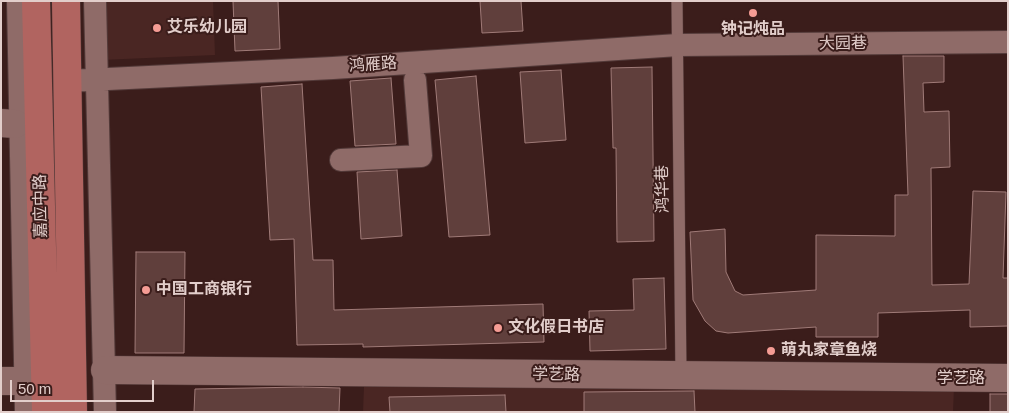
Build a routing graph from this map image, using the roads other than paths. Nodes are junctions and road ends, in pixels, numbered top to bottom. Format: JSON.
{"nodes":[{"id":1,"x":18,"y":1,"type":"edge"},
{"id":2,"x":36,"y":1,"type":"edge"},
{"id":3,"x":66,"y":1,"type":"edge"},
{"id":4,"x":95,"y":1,"type":"edge"},
{"id":5,"x":677,"y":1,"type":"edge"},
{"id":6,"x":1008,"y":42,"type":"edge"},
{"id":7,"x":678,"y":46,"type":"junction"},
{"id":8,"x":97,"y":80,"type":"junction"},
{"id":9,"x":415,"y":80,"type":"dead end"},
{"id":10,"x":67,"y":81,"type":"junction"},
{"id":11,"x":341,"y":160,"type":"dead end"},
{"id":12,"x":105,"y":370,"type":"junction"},
{"id":13,"x":681,"y":376,"type":"junction"},
{"id":14,"x":1008,"y":378,"type":"edge"},
{"id":15,"x":24,"y":381,"type":"edge"},
{"id":16,"x":26,"y":412,"type":"edge"},
{"id":17,"x":46,"y":412,"type":"edge"},
{"id":18,"x":73,"y":412,"type":"edge"},
{"id":19,"x":105,"y":412,"type":"edge"}],
"edges":[{"from":1,"to":15,"type":"street"},
{"from":2,"to":15,"type":"main road","name":"嘉应中路"},
{"from":3,"to":10,"type":"main road","name":"嘉应中路"},
{"from":4,"to":8,"type":"street"},
{"from":5,"to":7,"type":"lane","name":"鸿华巷"},
{"from":6,"to":7,"type":"street","name":"大园巷"},
{"from":7,"to":8,"type":"street","name":"鸿雁路"},
{"from":7,"to":13,"type":"lane","name":"鸿华巷"},
{"from":8,"to":10,"type":"street","name":"鸿雁路"},
{"from":8,"to":12,"type":"street"},
{"from":9,"to":11,"type":"street"},
{"from":10,"to":18,"type":"main road","name":"嘉应中路"},
{"from":12,"to":13,"type":"street","name":"学艺路"},
{"from":12,"to":19,"type":"street"},
{"from":13,"to":14,"type":"street","name":"学艺路"},
{"from":15,"to":16,"type":"street"},
{"from":15,"to":17,"type":"main road","name":"嘉应中路"}]}
